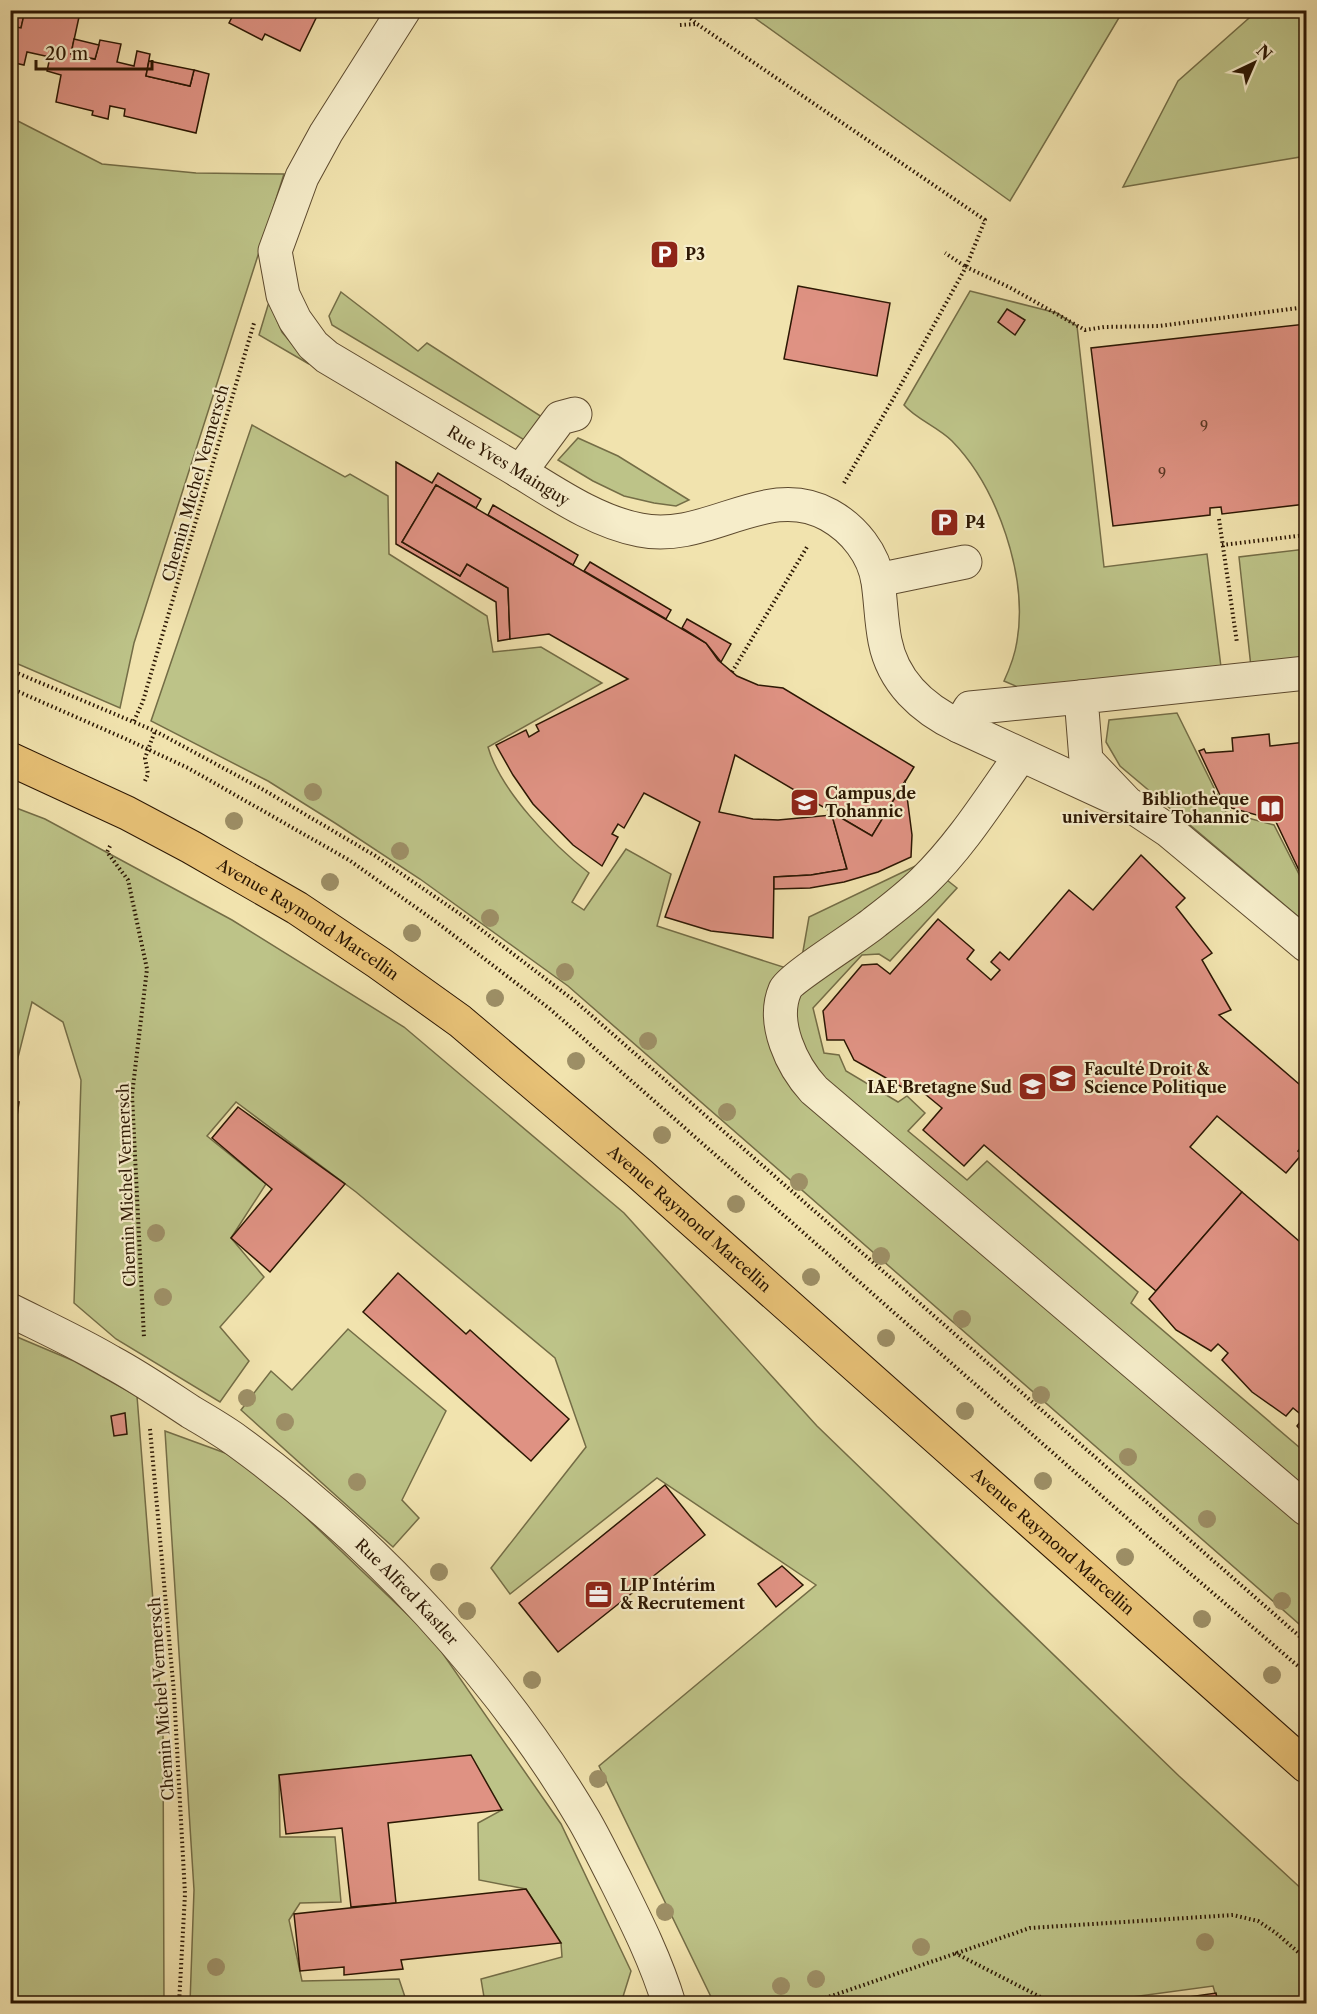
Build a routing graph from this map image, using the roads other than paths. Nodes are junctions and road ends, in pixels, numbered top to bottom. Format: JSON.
{"nodes":[{"id":1,"x":404,"y":10,"type":"edge"},
{"id":2,"x":575,"y":414,"type":"dead end"},
{"id":3,"x":519,"y":472,"type":"junction"},
{"id":4,"x":965,"y":562,"type":"dead end"},
{"id":5,"x":878,"y":580,"type":"junction"},
{"id":6,"x":1306,"y":674,"type":"edge"},
{"id":7,"x":1081,"y":697,"type":"junction"},
{"id":8,"x":959,"y":726,"type":"junction"},
{"id":9,"x":1021,"y":754,"type":"junction"},
{"id":10,"x":10,"y":759,"type":"edge"},
{"id":11,"x":1127,"y":803,"type":"junction"},
{"id":12,"x":1306,"y":945,"type":"edge"},
{"id":13,"x":10,"y":1310,"type":"edge"},
{"id":14,"x":1306,"y":1509,"type":"edge"},
{"id":15,"x":1306,"y":1766,"type":"edge"},
{"id":16,"x":669,"y":2004,"type":"edge"}],
"edges":[{"from":1,"to":3,"type":"street","name":"Rue Yves Mainguy"},
{"from":2,"to":3,"type":"street"},
{"from":3,"to":5,"type":"street","name":"Rue Yves Mainguy"},
{"from":4,"to":5,"type":"street"},
{"from":5,"to":8,"type":"street","name":"Rue Yves Mainguy"},
{"from":6,"to":7,"type":"street"},
{"from":7,"to":8,"type":"street"},
{"from":7,"to":11,"type":"street"},
{"from":8,"to":9,"type":"street","name":"Rue Yves Mainguy"},
{"from":9,"to":11,"type":"street","name":"Rue Yves Mainguy"},
{"from":9,"to":14,"type":"street"},
{"from":10,"to":15,"type":"main road","name":"Avenue Raymond Marcellin"},
{"from":11,"to":12,"type":"street"},
{"from":13,"to":16,"type":"street","name":"Rue Alfred Kastler"}]}
